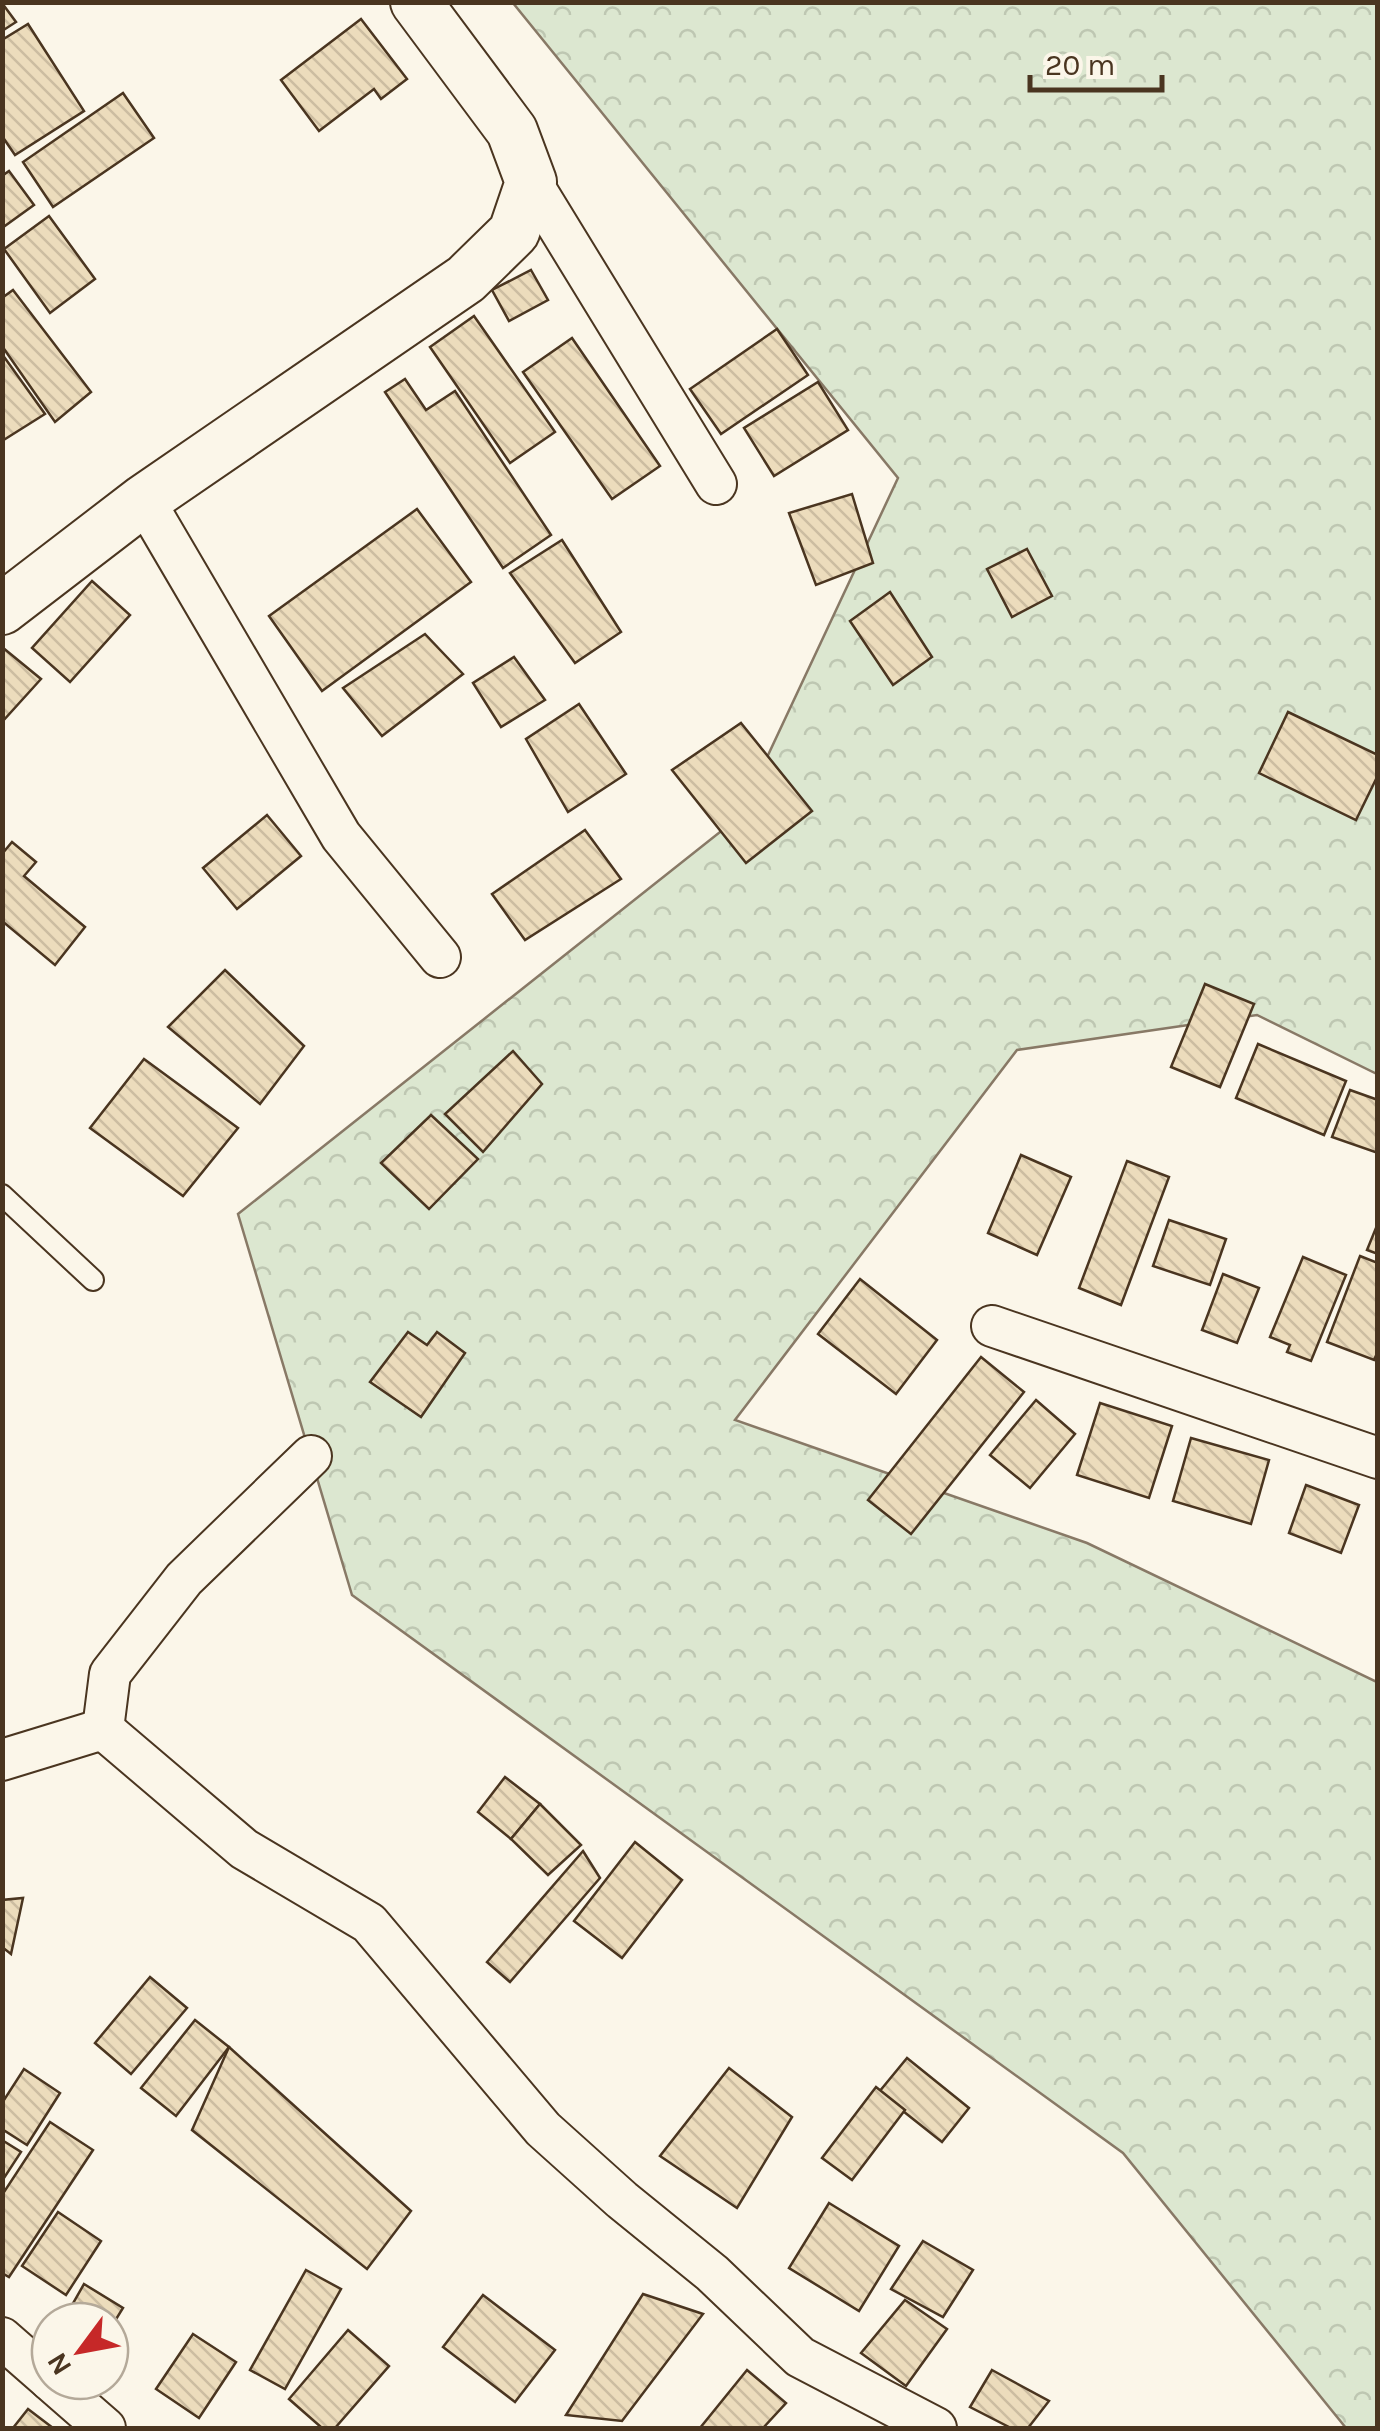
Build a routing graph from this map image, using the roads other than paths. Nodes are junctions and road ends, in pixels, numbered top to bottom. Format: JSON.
{"nodes":[{"id":1,"x":416,"y":2,"type":"edge"},
{"id":2,"x":531,"y":182,"type":"junction"},
{"id":3,"x":716,"y":484,"type":"dead end"},
{"id":4,"x":144,"y":500,"type":"junction"},
{"id":5,"x":2,"y":609,"type":"edge"},
{"id":6,"x":440,"y":957,"type":"dead end"},
{"id":7,"x":2,"y":1196,"type":"edge"},
{"id":8,"x":93,"y":1280,"type":"dead end"},
{"id":9,"x":992,"y":1326,"type":"dead end"},
{"id":10,"x":311,"y":1456,"type":"dead end"},
{"id":11,"x":1378,"y":1458,"type":"edge"},
{"id":12,"x":103,"y":1729,"type":"junction"},
{"id":13,"x":2,"y":1760,"type":"edge"},
{"id":14,"x":2,"y":2338,"type":"edge"},
{"id":15,"x":30,"y":2362,"type":"edge"},
{"id":16,"x":75,"y":2401,"type":"edge"},
{"id":17,"x":105,"y":2428,"type":"edge"},
{"id":18,"x":936,"y":2428,"type":"edge"}],
"edges":[{"from":1,"to":2,"type":"street"},
{"from":2,"to":3,"type":"street"},
{"from":2,"to":4,"type":"street"},
{"from":4,"to":5,"type":"street"},
{"from":4,"to":6,"type":"street"},
{"from":7,"to":8,"type":"lane"},
{"from":9,"to":11,"type":"street"},
{"from":10,"to":12,"type":"street"},
{"from":12,"to":13,"type":"street"},
{"from":12,"to":18,"type":"street"},
{"from":14,"to":15,"type":"street"},
{"from":16,"to":17,"type":"street"}]}
